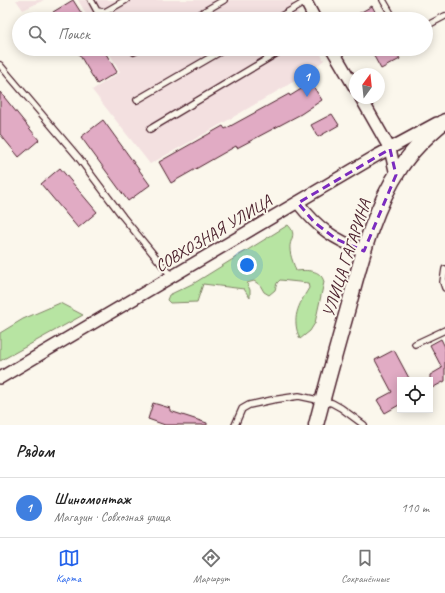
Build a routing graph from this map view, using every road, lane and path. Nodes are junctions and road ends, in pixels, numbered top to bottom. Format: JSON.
{"nodes":[{"id":1,"x":91,"y":0,"type":"edge"},
{"id":2,"x":126,"y":0,"type":"edge"},
{"id":3,"x":224,"y":0,"type":"edge"},
{"id":4,"x":383,"y":0,"type":"edge"},
{"id":5,"x":307,"y":1,"type":"edge"},
{"id":6,"x":203,"y":12,"type":"edge"},
{"id":7,"x":288,"y":12,"type":"edge"},
{"id":8,"x":312,"y":12,"type":"edge"},
{"id":9,"x":390,"y":12,"type":"edge"},
{"id":10,"x":445,"y":16,"type":"edge"},
{"id":11,"x":433,"y":22,"type":"edge"},
{"id":12,"x":213,"y":56,"type":"edge"},
{"id":13,"x":272,"y":56,"type":"edge"},
{"id":14,"x":336,"y":56,"type":"edge"},
{"id":15,"x":0,"y":65,"type":"edge"},
{"id":16,"x":349,"y":78,"type":"edge"},
{"id":17,"x":137,"y":100,"type":"dead end"},
{"id":18,"x":364,"y":104,"type":"edge"},
{"id":19,"x":445,"y":120,"type":"edge"},
{"id":20,"x":150,"y":129,"type":"dead end"},
{"id":21,"x":390,"y":149,"type":"junction"},
{"id":22,"x":396,"y":175,"type":"junction"},
{"id":23,"x":298,"y":202,"type":"junction"},
{"id":24,"x":364,"y":250,"type":"junction"},
{"id":25,"x":445,"y":269,"type":"edge"},
{"id":26,"x":173,"y":277,"type":"junction"},
{"id":27,"x":445,"y":288,"type":"edge"},
{"id":28,"x":445,"y":330,"type":"edge"},
{"id":29,"x":415,"y":344,"type":"dead end"},
{"id":30,"x":0,"y":378,"type":"edge"},
{"id":31,"x":322,"y":401,"type":"junction"},
{"id":32,"x":234,"y":425,"type":"edge"},
{"id":33,"x":316,"y":425,"type":"edge"},
{"id":34,"x":364,"y":425,"type":"edge"}],
"edges":[{"from":1,"to":2,"type":"lane"},
{"from":3,"to":6,"type":"lane"},
{"from":4,"to":9,"type":"lane"},
{"from":5,"to":7,"type":"lane"},
{"from":5,"to":8,"type":"street"},
{"from":10,"to":11,"type":"lane"},
{"from":12,"to":17,"type":"lane"},
{"from":13,"to":20,"type":"lane"},
{"from":14,"to":16,"type":"street"},
{"from":15,"to":26,"type":"lane"},
{"from":18,"to":21,"type":"street"},
{"from":19,"to":21,"type":"street","name":"СОВХОЗНАЯ УЛИЦА"},
{"from":19,"to":22,"type":"street","name":"УЛИЦА ГАГАРИНА"},
{"from":21,"to":22,"type":"street"},
{"from":21,"to":23,"type":"street","name":"СОВХОЗНАЯ УЛИЦА"},
{"from":22,"to":24,"type":"street","name":"УЛИЦА ГАГАРИНА"},
{"from":23,"to":24,"type":"street"},
{"from":23,"to":26,"type":"street","name":"СОВХОЗНАЯ УЛИЦА"},
{"from":24,"to":31,"type":"street","name":"УЛИЦА ГАГАРИНА"},
{"from":25,"to":27,"type":"lane"},
{"from":26,"to":30,"type":"street","name":"СОВХОЗНАЯ УЛИЦА"},
{"from":28,"to":29,"type":"lane"},
{"from":31,"to":32,"type":"lane"},
{"from":31,"to":33,"type":"street","name":"УЛИЦА ГАГАРИНА"},
{"from":31,"to":34,"type":"lane"}]}
